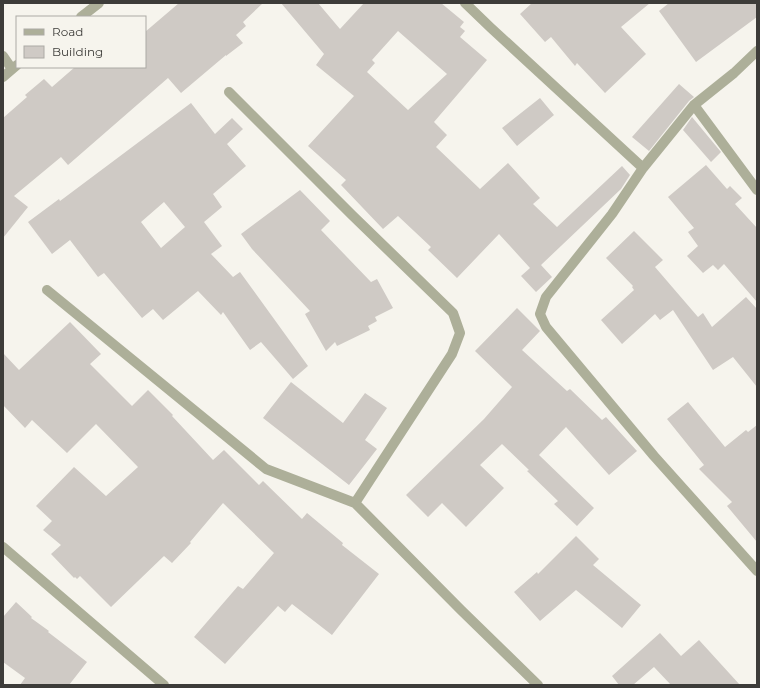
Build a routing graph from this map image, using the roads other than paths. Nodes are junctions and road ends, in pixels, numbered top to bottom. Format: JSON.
{"nodes":[{"id":1,"x":99,"y":3,"type":"edge"},
{"id":2,"x":465,"y":3,"type":"edge"},
{"id":3,"x":82,"y":16,"type":"edge"},
{"id":4,"x":757,"y":51,"type":"edge"},
{"id":5,"x":3,"y":56,"type":"edge"},
{"id":6,"x":14,"y":67,"type":"edge"},
{"id":7,"x":3,"y":76,"type":"edge"},
{"id":8,"x":229,"y":92,"type":"dead end"},
{"id":9,"x":694,"y":106,"type":"junction"},
{"id":10,"x":644,"y":168,"type":"junction"},
{"id":11,"x":757,"y":190,"type":"edge"},
{"id":12,"x":47,"y":290,"type":"dead end"},
{"id":13,"x":355,"y":503,"type":"junction"},
{"id":14,"x":3,"y":547,"type":"edge"},
{"id":15,"x":757,"y":571,"type":"edge"},
{"id":16,"x":164,"y":685,"type":"edge"},
{"id":17,"x":538,"y":685,"type":"edge"}],
"edges":[{"from":1,"to":3,"type":"street"},
{"from":2,"to":10,"type":"street"},
{"from":4,"to":9,"type":"street"},
{"from":5,"to":6,"type":"street"},
{"from":6,"to":7,"type":"street"},
{"from":8,"to":13,"type":"street"},
{"from":9,"to":10,"type":"street"},
{"from":9,"to":11,"type":"street"},
{"from":10,"to":15,"type":"street"},
{"from":12,"to":13,"type":"street"},
{"from":13,"to":17,"type":"street"},
{"from":14,"to":16,"type":"street"}]}
